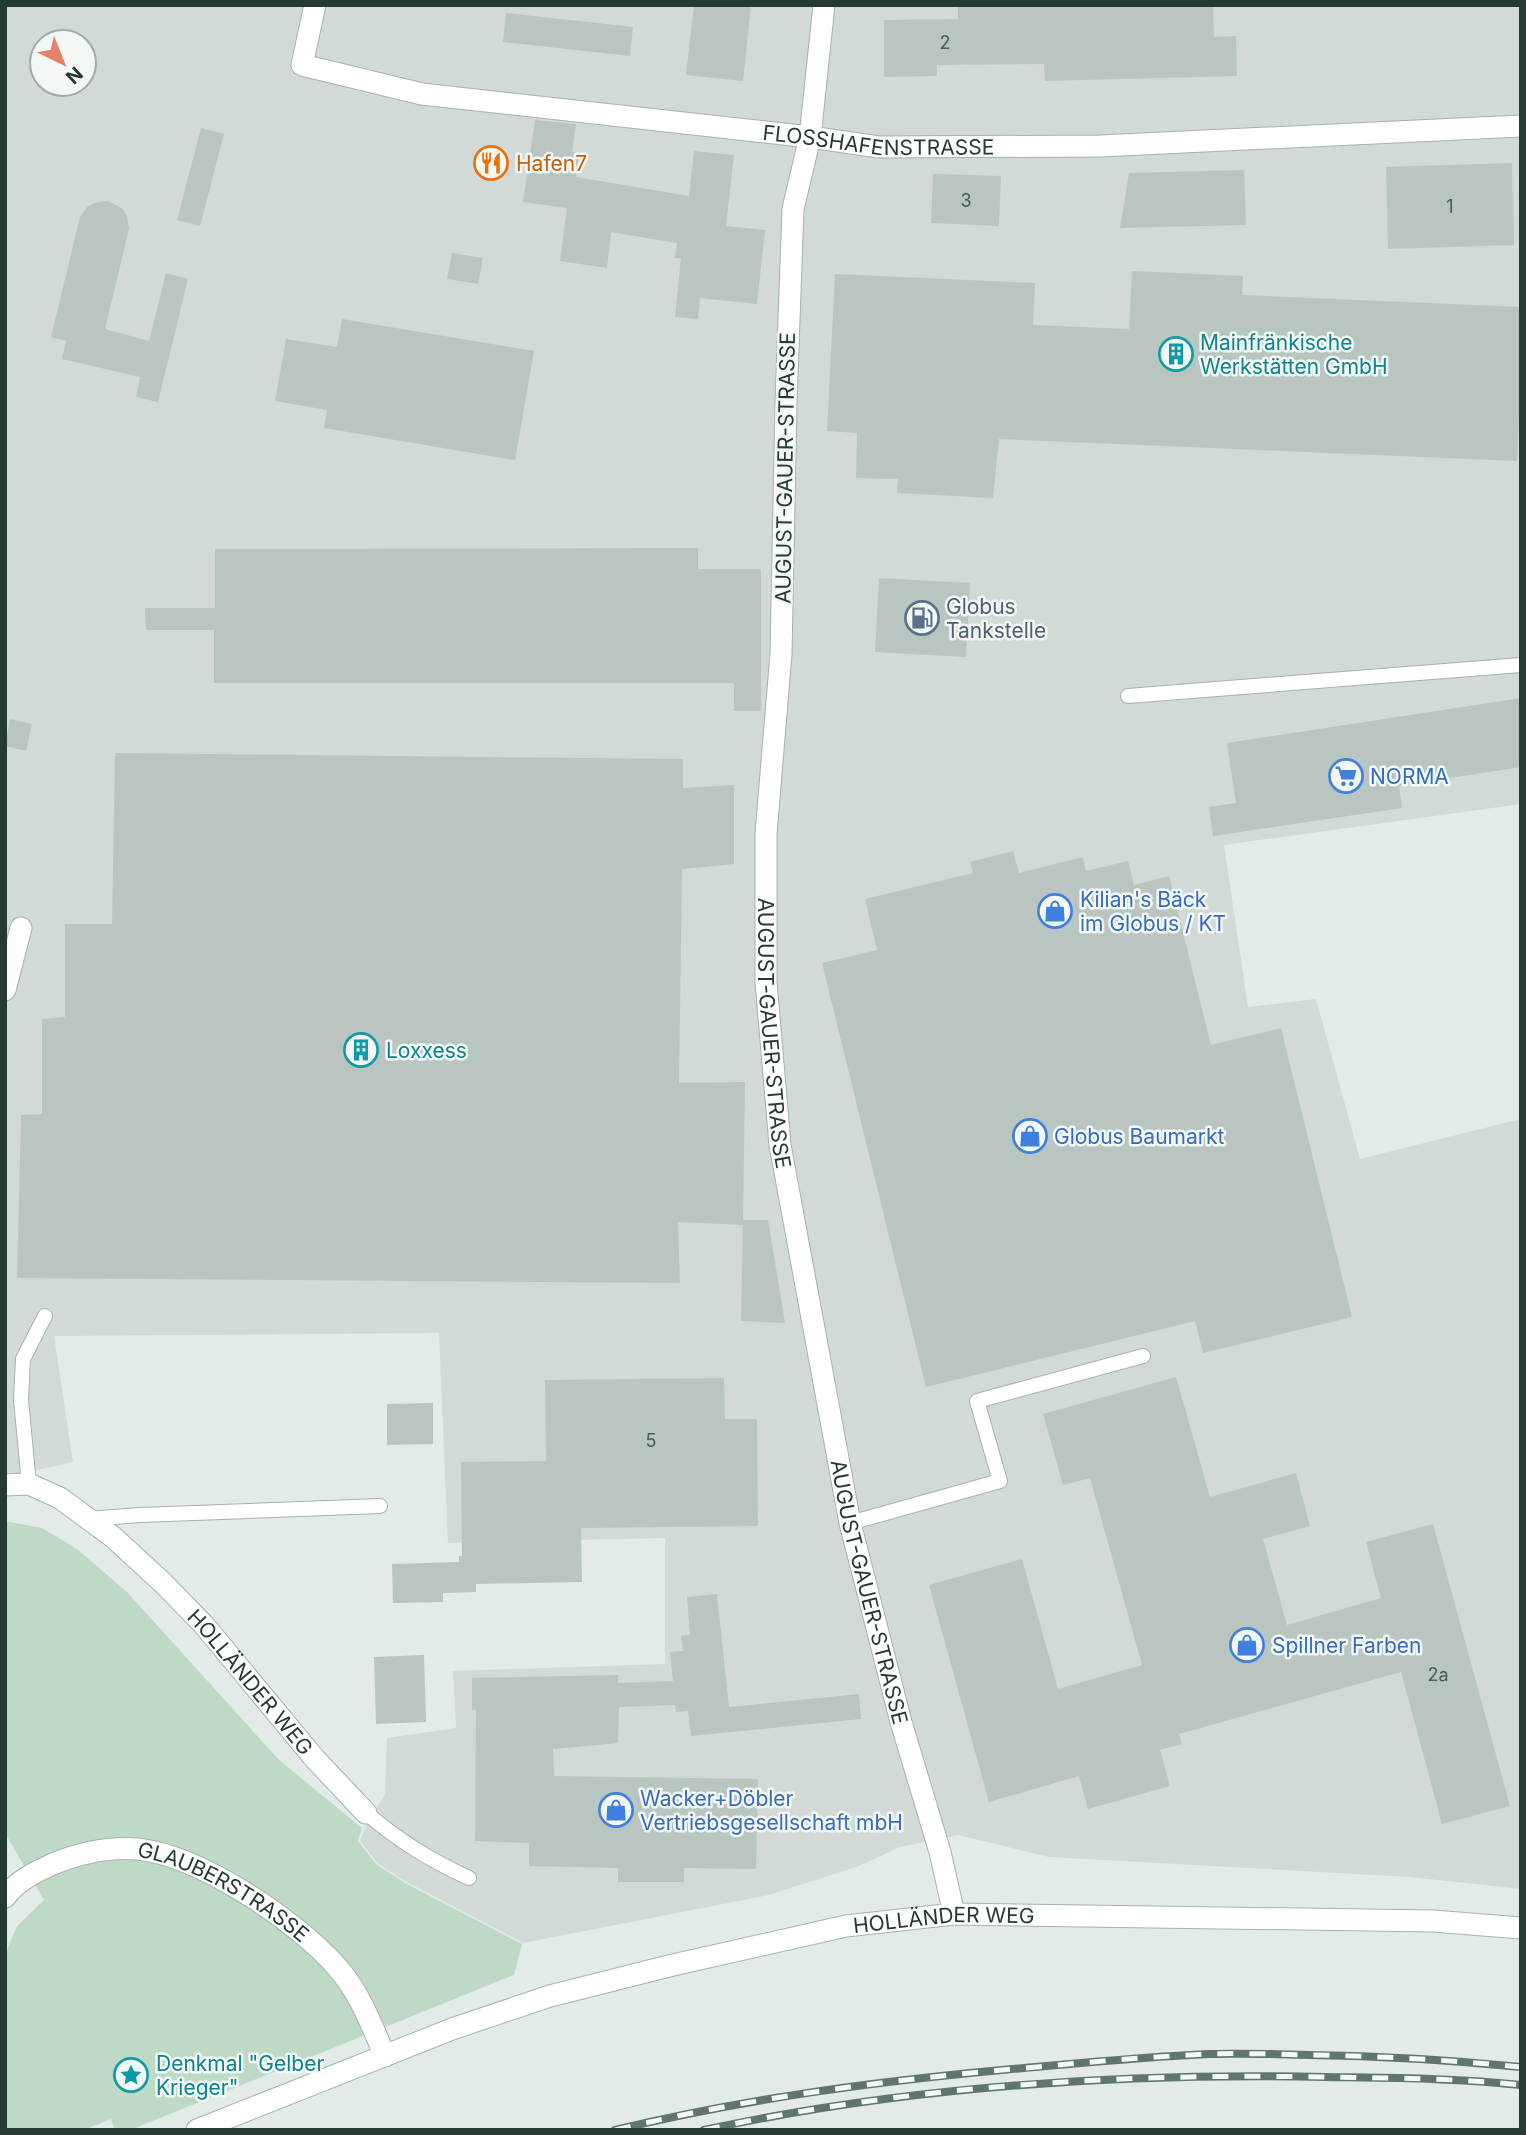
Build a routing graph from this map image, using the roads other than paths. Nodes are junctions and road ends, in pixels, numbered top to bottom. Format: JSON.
{"nodes":[{"id":1,"x":315,"y":5,"type":"edge"},
{"id":2,"x":824,"y":5,"type":"edge"},
{"id":3,"x":1521,"y":126,"type":"edge"},
{"id":4,"x":810,"y":137,"type":"junction"},
{"id":5,"x":1521,"y":665,"type":"edge"},
{"id":6,"x":1128,"y":696,"type":"dead end"},
{"id":7,"x":21,"y":928,"type":"dead end"},
{"id":8,"x":5,"y":990,"type":"edge"},
{"id":9,"x":45,"y":1316,"type":"dead end"},
{"id":10,"x":1143,"y":1356,"type":"dead end"},
{"id":11,"x":29,"y":1484,"type":"junction"},
{"id":12,"x":5,"y":1485,"type":"edge"},
{"id":13,"x":380,"y":1506,"type":"dead end"},
{"id":14,"x":88,"y":1519,"type":"junction"},
{"id":15,"x":849,"y":1523,"type":"junction"},
{"id":16,"x":366,"y":1813,"type":"joint"},
{"id":17,"x":470,"y":1878,"type":"dead end"},
{"id":18,"x":8,"y":1887,"type":"edge"},
{"id":19,"x":954,"y":1914,"type":"junction"},
{"id":20,"x":1521,"y":1928,"type":"edge"},
{"id":21,"x":385,"y":2056,"type":"junction"},
{"id":22,"x":197,"y":2130,"type":"edge"}],
"edges":[{"from":1,"to":4,"type":"street","name":"FLOSSHAFENSTRASSE"},
{"from":2,"to":4,"type":"street","name":"AUGUST-GAUER-STRASSE"},
{"from":3,"to":4,"type":"street","name":"FLOSSHAFENSTRASSE"},
{"from":4,"to":15,"type":"street","name":"AUGUST-GAUER-STRASSE"},
{"from":5,"to":6,"type":"lane"},
{"from":7,"to":8,"type":"street"},
{"from":9,"to":11,"type":"lane"},
{"from":10,"to":15,"type":"lane"},
{"from":11,"to":12,"type":"street","name":"HOLLÄNDER WEG"},
{"from":11,"to":14,"type":"street","name":"HOLLÄNDER WEG"},
{"from":13,"to":14,"type":"lane"},
{"from":14,"to":16,"type":"street","name":"HOLLÄNDER WEG"},
{"from":15,"to":19,"type":"street","name":"AUGUST-GAUER-STRASSE"},
{"from":16,"to":17,"type":"lane","name":"HOLLÄNDER WEG"},
{"from":18,"to":21,"type":"street","name":"GLAUBERSTRASSE"},
{"from":19,"to":20,"type":"street","name":"HOLLÄNDER WEG"},
{"from":19,"to":21,"type":"street","name":"HOLLÄNDER WEG"},
{"from":21,"to":22,"type":"street","name":"HOLLÄNDER WEG"}]}
